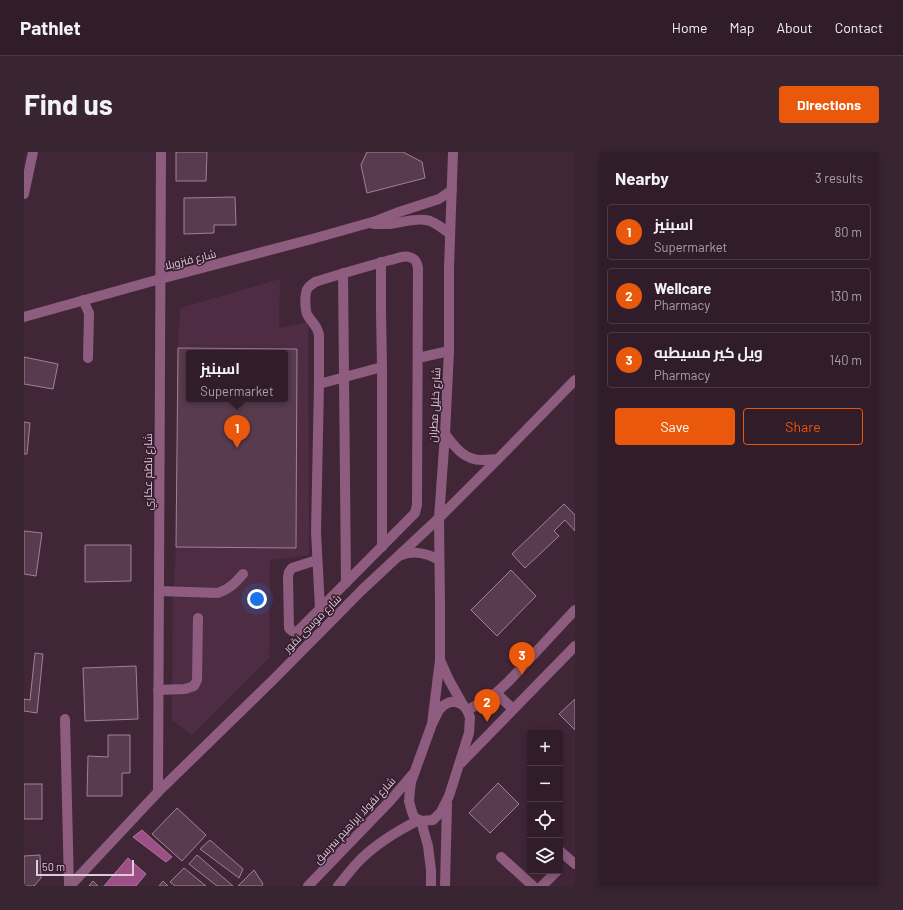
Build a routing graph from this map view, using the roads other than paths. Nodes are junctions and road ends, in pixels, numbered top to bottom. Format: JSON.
{"nodes":[{"id":1,"x":33,"y":152,"type":"edge"},
{"id":2,"x":161,"y":152,"type":"edge"},
{"id":3,"x":453,"y":152,"type":"edge"},
{"id":4,"x":452,"y":190,"type":"junction"},
{"id":5,"x":24,"y":194,"type":"edge"},
{"id":6,"x":363,"y":225,"type":"junction"},
{"id":7,"x":450,"y":234,"type":"junction"},
{"id":8,"x":381,"y":262,"type":"junction"},
{"id":9,"x":343,"y":274,"type":"junction"},
{"id":10,"x":160,"y":279,"type":"junction"},
{"id":11,"x":83,"y":300,"type":"junction"},
{"id":12,"x":24,"y":317,"type":"edge"},
{"id":13,"x":449,"y":351,"type":"junction"},
{"id":14,"x":88,"y":358,"type":"dead end"},
{"id":15,"x":418,"y":358,"type":"junction"},
{"id":16,"x":382,"y":367,"type":"junction"},
{"id":17,"x":344,"y":377,"type":"junction"},
{"id":18,"x":575,"y":380,"type":"edge"},
{"id":19,"x":319,"y":384,"type":"junction"},
{"id":20,"x":445,"y":434,"type":"junction"},
{"id":21,"x":498,"y":459,"type":"junction"},
{"id":22,"x":438,"y":518,"type":"junction"},
{"id":23,"x":382,"y":547,"type":"junction"},
{"id":24,"x":395,"y":558,"type":"junction"},
{"id":25,"x":317,"y":560,"type":"junction"},
{"id":26,"x":439,"y":560,"type":"junction"},
{"id":27,"x":243,"y":574,"type":"dead end"},
{"id":28,"x":346,"y":583,"type":"junction"},
{"id":29,"x":159,"y":591,"type":"junction"},
{"id":30,"x":320,"y":609,"type":"junction"},
{"id":31,"x":575,"y":610,"type":"edge"},
{"id":32,"x":198,"y":618,"type":"dead end"},
{"id":33,"x":575,"y":646,"type":"edge"},
{"id":34,"x":440,"y":660,"type":"junction"},
{"id":35,"x":158,"y":690,"type":"junction"},
{"id":36,"x":496,"y":693,"type":"junction"},
{"id":37,"x":465,"y":707,"type":"junction"},
{"id":38,"x":513,"y":709,"type":"junction"},
{"id":39,"x":65,"y":719,"type":"dead end"},
{"id":40,"x":432,"y":724,"type":"junction"},
{"id":41,"x":459,"y":765,"type":"junction"},
{"id":42,"x":416,"y":768,"type":"junction"},
{"id":43,"x":158,"y":792,"type":"junction"},
{"id":44,"x":447,"y":801,"type":"junction"},
{"id":45,"x":420,"y":820,"type":"junction"},
{"id":46,"x":563,"y":854,"type":"edge"},
{"id":47,"x":501,"y":857,"type":"dead end"},
{"id":48,"x":572,"y":861,"type":"edge"},
{"id":49,"x":563,"y":866,"type":"edge"},
{"id":50,"x":554,"y":874,"type":"edge"},
{"id":51,"x":69,"y":886,"type":"edge"},
{"id":52,"x":308,"y":886,"type":"edge"},
{"id":53,"x":338,"y":886,"type":"edge"},
{"id":54,"x":431,"y":886,"type":"edge"},
{"id":55,"x":445,"y":886,"type":"edge"},
{"id":56,"x":533,"y":886,"type":"edge"},
{"id":57,"x":542,"y":886,"type":"edge"}],
"edges":[{"from":1,"to":5,"type":"street"},
{"from":2,"to":10,"type":"street","name":"شارع ناظم عكاري"},
{"from":3,"to":4,"type":"street","name":"شارع خليل مطران"},
{"from":4,"to":6,"type":"street","name":"شارع فنزويلا"},
{"from":4,"to":7,"type":"street","name":"شارع خليل مطران"},
{"from":6,"to":7,"type":"street","name":"شارع فنزويلا"},
{"from":6,"to":10,"type":"street","name":"شارع فنزويلا"},
{"from":7,"to":13,"type":"street","name":"شارع خليل مطران"},
{"from":8,"to":9,"type":"street"},
{"from":8,"to":15,"type":"street"},
{"from":8,"to":16,"type":"street"},
{"from":9,"to":17,"type":"street"},
{"from":9,"to":19,"type":"street"},
{"from":10,"to":11,"type":"street","name":"شارع فنزويلا"},
{"from":10,"to":29,"type":"street","name":"شارع ناظم عكاري"},
{"from":11,"to":12,"type":"street","name":"شارع فنزويلا"},
{"from":11,"to":14,"type":"street"},
{"from":13,"to":15,"type":"street"},
{"from":13,"to":20,"type":"street","name":"شارع خليل مطران"},
{"from":15,"to":23,"type":"street"},
{"from":16,"to":17,"type":"street"},
{"from":16,"to":23,"type":"street"},
{"from":17,"to":19,"type":"street"},
{"from":17,"to":28,"type":"street"},
{"from":18,"to":21,"type":"street","name":"شارع موسى نمّور"},
{"from":19,"to":25,"type":"street"},
{"from":20,"to":21,"type":"street"},
{"from":20,"to":22,"type":"street","name":"شارع خليل مطران"},
{"from":21,"to":22,"type":"street","name":"شارع موسى نمّور"},
{"from":22,"to":24,"type":"street","name":"شارع موسى نمّور"},
{"from":22,"to":26,"type":"street","name":"شارع خليل مطران"},
{"from":23,"to":28,"type":"street"},
{"from":24,"to":26,"type":"street"},
{"from":24,"to":43,"type":"street","name":"شارع موسى نمّور"},
{"from":25,"to":30,"type":"street"},
{"from":25,"to":30,"type":"street"},
{"from":26,"to":34,"type":"street","name":"شارع خليل مطران"},
{"from":27,"to":29,"type":"street"},
{"from":28,"to":30,"type":"street"},
{"from":29,"to":35,"type":"street","name":"شارع ناظم عكاري"},
{"from":31,"to":36,"type":"street"},
{"from":32,"to":35,"type":"street"},
{"from":33,"to":38,"type":"street"},
{"from":34,"to":37,"type":"street","name":"شارع خليل مطران"},
{"from":34,"to":40,"type":"street","name":"شارع خليل مطران"},
{"from":35,"to":43,"type":"street","name":"شارع ناظم عكاري"},
{"from":36,"to":37,"type":"street"},
{"from":36,"to":38,"type":"street"},
{"from":37,"to":40,"type":"street"},
{"from":37,"to":41,"type":"street"},
{"from":38,"to":41,"type":"street"},
{"from":39,"to":51,"type":"street"},
{"from":40,"to":42,"type":"street"},
{"from":41,"to":44,"type":"street"},
{"from":42,"to":45,"type":"street"},
{"from":42,"to":52,"type":"street","name":"شارع نقولا إبراهيم سرسق"},
{"from":43,"to":51,"type":"street","name":"شارع موسى نمّور"},
{"from":44,"to":45,"type":"street"},
{"from":44,"to":55,"type":"street"},
{"from":45,"to":53,"type":"street"},
{"from":45,"to":54,"type":"street"},
{"from":46,"to":48,"type":"street"},
{"from":47,"to":56,"type":"street"},
{"from":48,"to":49,"type":"street"},
{"from":50,"to":57,"type":"street"}]}
